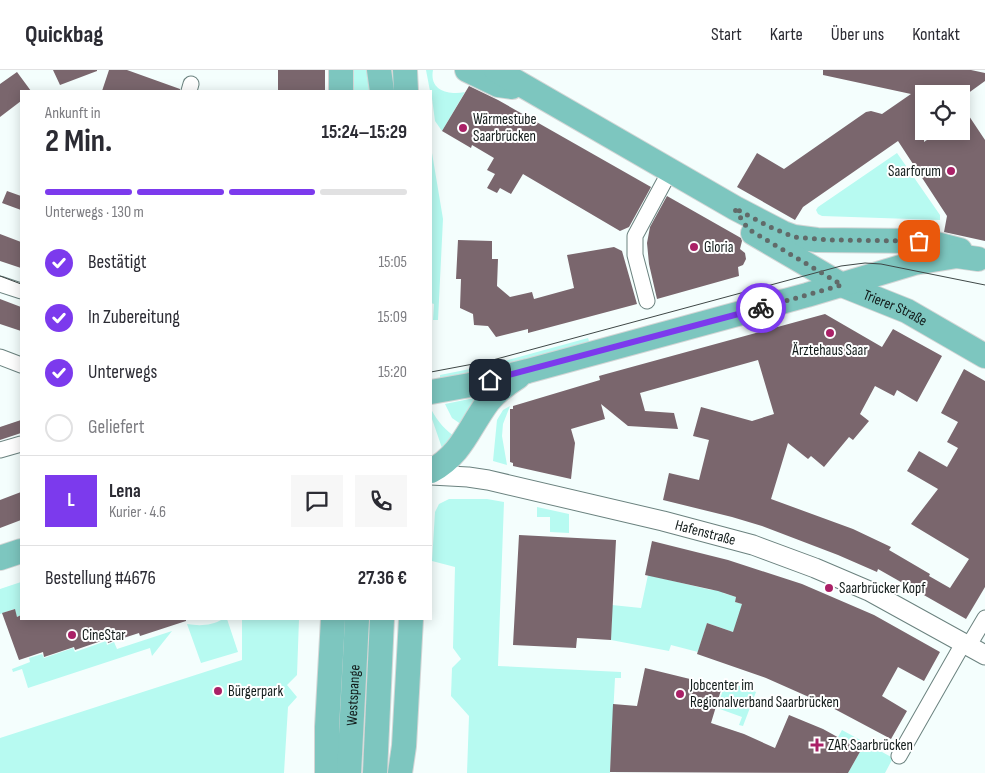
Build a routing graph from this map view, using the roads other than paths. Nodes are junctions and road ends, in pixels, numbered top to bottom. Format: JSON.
{"nodes":[{"id":1,"x":341,"y":70,"type":"edge"},
{"id":2,"x":379,"y":70,"type":"edge"},
{"id":3,"x":405,"y":70,"type":"edge"},
{"id":4,"x":467,"y":70,"type":"edge"},
{"id":5,"x":496,"y":70,"type":"edge"},
{"id":6,"x":341,"y":90,"type":"edge"},
{"id":7,"x":382,"y":90,"type":"edge"},
{"id":8,"x":406,"y":90,"type":"edge"},
{"id":9,"x":531,"y":90,"type":"junction"},
{"id":10,"x":670,"y":171,"type":"junction"},
{"id":11,"x":734,"y":208,"type":"junction"},
{"id":12,"x":982,"y":260,"type":"edge"},
{"id":13,"x":0,"y":284,"type":"edge"},
{"id":14,"x":838,"y":286,"type":"junction"},
{"id":15,"x":20,"y":291,"type":"edge"},
{"id":16,"x":884,"y":293,"type":"junction"},
{"id":17,"x":646,"y":301,"type":"dead end"},
{"id":18,"x":985,"y":338,"type":"edge"},
{"id":19,"x":985,"y":356,"type":"edge"},
{"id":20,"x":0,"y":357,"type":"edge"},
{"id":21,"x":20,"y":365,"type":"edge"},
{"id":22,"x":528,"y":371,"type":"junction"},
{"id":23,"x":432,"y":392,"type":"edge"},
{"id":24,"x":20,"y":444,"type":"edge"},
{"id":25,"x":0,"y":450,"type":"edge"},
{"id":26,"x":432,"y":470,"type":"edge"},
{"id":27,"x":432,"y":475,"type":"edge"},
{"id":28,"x":20,"y":551,"type":"edge"},
{"id":29,"x":0,"y":558,"type":"edge"},
{"id":30,"x":985,"y":618,"type":"edge"},
{"id":31,"x":333,"y":620,"type":"edge"},
{"id":32,"x":358,"y":620,"type":"edge"},
{"id":33,"x":382,"y":620,"type":"edge"},
{"id":34,"x":411,"y":620,"type":"edge"},
{"id":35,"x":966,"y":644,"type":"junction"},
{"id":36,"x":985,"y":655,"type":"edge"},
{"id":37,"x":899,"y":756,"type":"dead end"},
{"id":38,"x":326,"y":773,"type":"edge"},
{"id":39,"x":349,"y":773,"type":"edge"},
{"id":40,"x":375,"y":773,"type":"edge"},
{"id":41,"x":400,"y":773,"type":"edge"}],
"edges":[{"from":1,"to":6,"type":"main road"},
{"from":2,"to":7,"type":"main road"},
{"from":3,"to":8,"type":"main road"},
{"from":4,"to":9,"type":"main road"},
{"from":5,"to":9,"type":"main road","name":"Trierer Straße"},
{"from":9,"to":10,"type":"main road","name":"Trierer Straße"},
{"from":10,"to":11,"type":"main road","name":"Trierer Straße"},
{"from":10,"to":17,"type":"street"},
{"from":11,"to":12,"type":"main road","name":"Trierer Straße"},
{"from":11,"to":14,"type":"main road","name":"Trierer Straße"},
{"from":12,"to":14,"type":"main road"},
{"from":12,"to":16,"type":"main road"},
{"from":13,"to":15,"type":"street"},
{"from":14,"to":16,"type":"main road","name":"Trierer Straße"},
{"from":14,"to":22,"type":"main road"},
{"from":16,"to":18,"type":"main road","name":"Trierer Straße"},
{"from":16,"to":19,"type":"main road","name":"Trierer Straße"},
{"from":20,"to":21,"type":"street"},
{"from":22,"to":23,"type":"main road"},
{"from":22,"to":26,"type":"main road"},
{"from":24,"to":25,"type":"street"},
{"from":27,"to":35,"type":"street","name":"Hafenstraße"},
{"from":28,"to":29,"type":"main road"},
{"from":30,"to":35,"type":"street"},
{"from":31,"to":38,"type":"main road"},
{"from":32,"to":39,"type":"main road","name":"Westspange"},
{"from":33,"to":40,"type":"main road","name":"Westspange"},
{"from":34,"to":41,"type":"main road"},
{"from":35,"to":36,"type":"street","name":"Hafenstraße"},
{"from":35,"to":37,"type":"street"}]}
